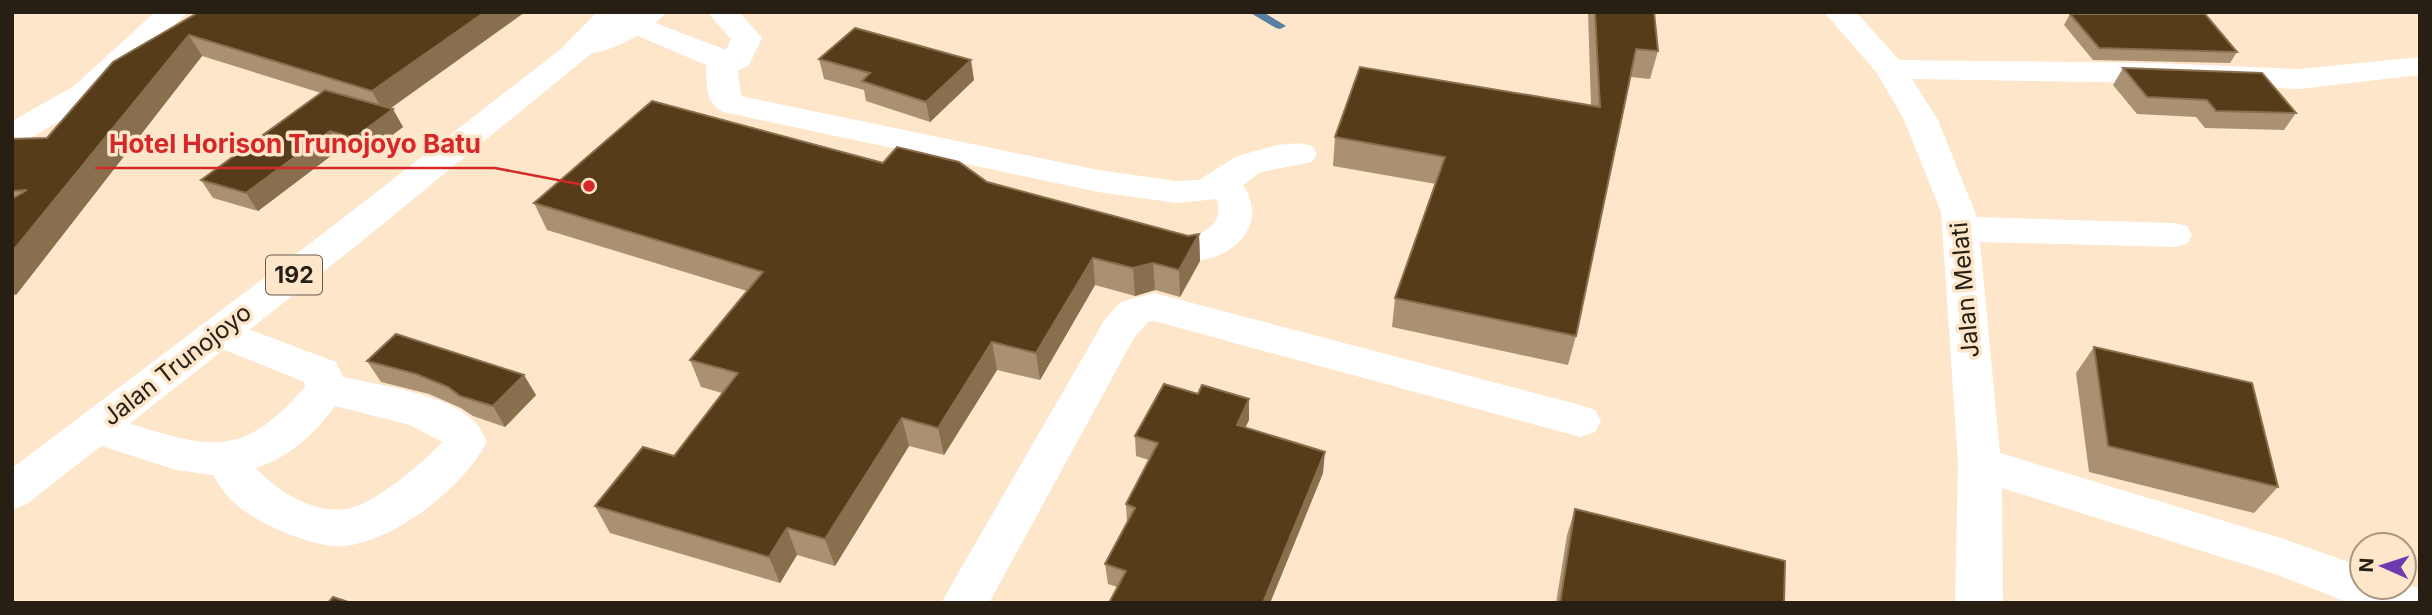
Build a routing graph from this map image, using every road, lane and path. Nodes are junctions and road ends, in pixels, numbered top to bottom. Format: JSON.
{"nodes":[{"id":1,"x":173,"y":12,"type":"edge"},
{"id":2,"x":722,"y":12,"type":"edge"},
{"id":3,"x":1839,"y":12,"type":"edge"},
{"id":4,"x":620,"y":16,"type":"edge"},
{"id":5,"x":2420,"y":66,"type":"edge"},
{"id":6,"x":721,"y":68,"type":"junction"},
{"id":7,"x":1890,"y":69,"type":"junction"},
{"id":8,"x":12,"y":135,"type":"edge"},
{"id":9,"x":1300,"y":154,"type":"dead end"},
{"id":10,"x":972,"y":155,"type":"junction"},
{"id":11,"x":1224,"y":182,"type":"junction"},
{"id":12,"x":989,"y":190,"type":"edge"},
{"id":13,"x":1960,"y":221,"type":"junction"},
{"id":14,"x":1114,"y":229,"type":"edge"},
{"id":15,"x":2174,"y":235,"type":"dead end"},
{"id":16,"x":219,"y":332,"type":"junction"},
{"id":17,"x":326,"y":389,"type":"junction"},
{"id":18,"x":1580,"y":421,"type":"dead end"},
{"id":19,"x":95,"y":428,"type":"junction"},
{"id":20,"x":226,"y":460,"type":"junction"},
{"id":21,"x":1980,"y":464,"type":"junction"},
{"id":22,"x":12,"y":492,"type":"edge"},
{"id":23,"x":964,"y":603,"type":"edge"},
{"id":24,"x":1979,"y":603,"type":"edge"},
{"id":25,"x":2403,"y":603,"type":"edge"}],
"edges":[{"from":1,"to":8,"type":"street"},
{"from":2,"to":6,"type":"street"},
{"from":3,"to":7,"type":"street","name":"Jalan Melati"},
{"from":4,"to":6,"type":"street"},
{"from":4,"to":16,"type":"street","name":"Jalan Trunojoyo","number":"192"},
{"from":5,"to":7,"type":"street"},
{"from":6,"to":10,"type":"street"},
{"from":7,"to":13,"type":"street","name":"Jalan Melati"},
{"from":9,"to":11,"type":"street"},
{"from":10,"to":11,"type":"street"},
{"from":10,"to":12,"type":"street"},
{"from":11,"to":14,"type":"street"},
{"from":13,"to":15,"type":"street"},
{"from":13,"to":21,"type":"street","name":"Jalan Melati"},
{"from":16,"to":17,"type":"street"},
{"from":16,"to":19,"type":"street","name":"Jalan Trunojoyo","number":"192"},
{"from":17,"to":20,"type":"street"},
{"from":17,"to":20,"type":"street"},
{"from":18,"to":23,"type":"street"},
{"from":19,"to":20,"type":"street"},
{"from":19,"to":22,"type":"street","name":"Jalan Trunojoyo","number":"192"},
{"from":21,"to":24,"type":"street","name":"Jalan Melati"},
{"from":21,"to":25,"type":"street"}]}
